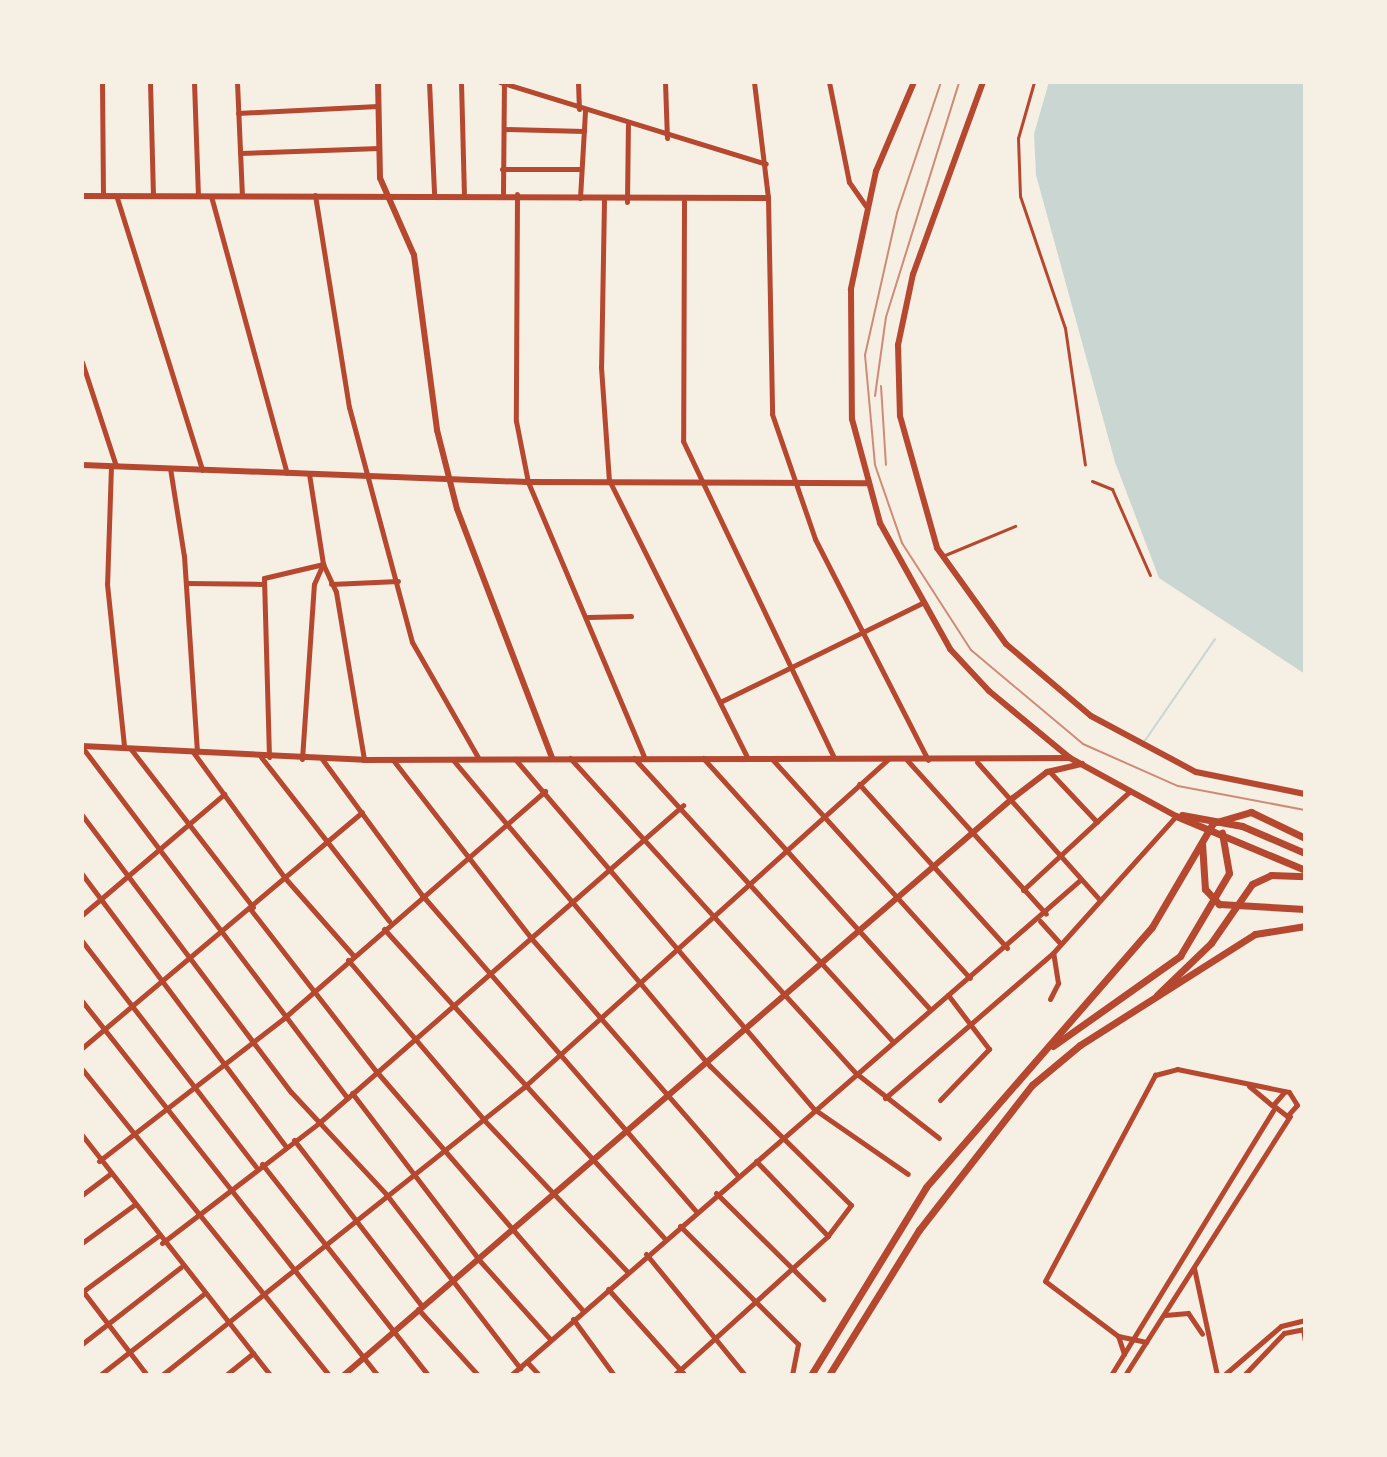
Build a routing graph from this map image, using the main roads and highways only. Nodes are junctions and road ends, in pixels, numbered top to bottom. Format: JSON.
{"nodes":[{"id":1,"x":1222,"y":833,"type":"junction"},
{"id":2,"x":1203,"y":836,"type":"junction"},
{"id":3,"x":1305,"y":838,"type":"edge"},
{"id":4,"x":1305,"y":853,"type":"edge"},
{"id":5,"x":1305,"y":873,"type":"edge"},
{"id":6,"x":1302,"y":909,"type":"edge"},
{"id":7,"x":1305,"y":926,"type":"edge"},
{"id":8,"x":1141,"y":1010,"type":"junction"},
{"id":9,"x":1041,"y":1054,"type":"junction"},
{"id":10,"x":811,"y":1375,"type":"edge"},
{"id":11,"x":829,"y":1375,"type":"edge"}],
"edges":[{"from":1,"to":4,"type":"main road"},
{"from":1,"to":5,"type":"main road"},
{"from":1,"to":9,"type":"main road"},
{"from":2,"to":3,"type":"main road"},
{"from":2,"to":6,"type":"main road"},
{"from":2,"to":9,"type":"main road"},
{"from":5,"to":8,"type":"main road"},
{"from":7,"to":8,"type":"main road"},
{"from":8,"to":11,"type":"main road"},
{"from":9,"to":10,"type":"main road"}]}
